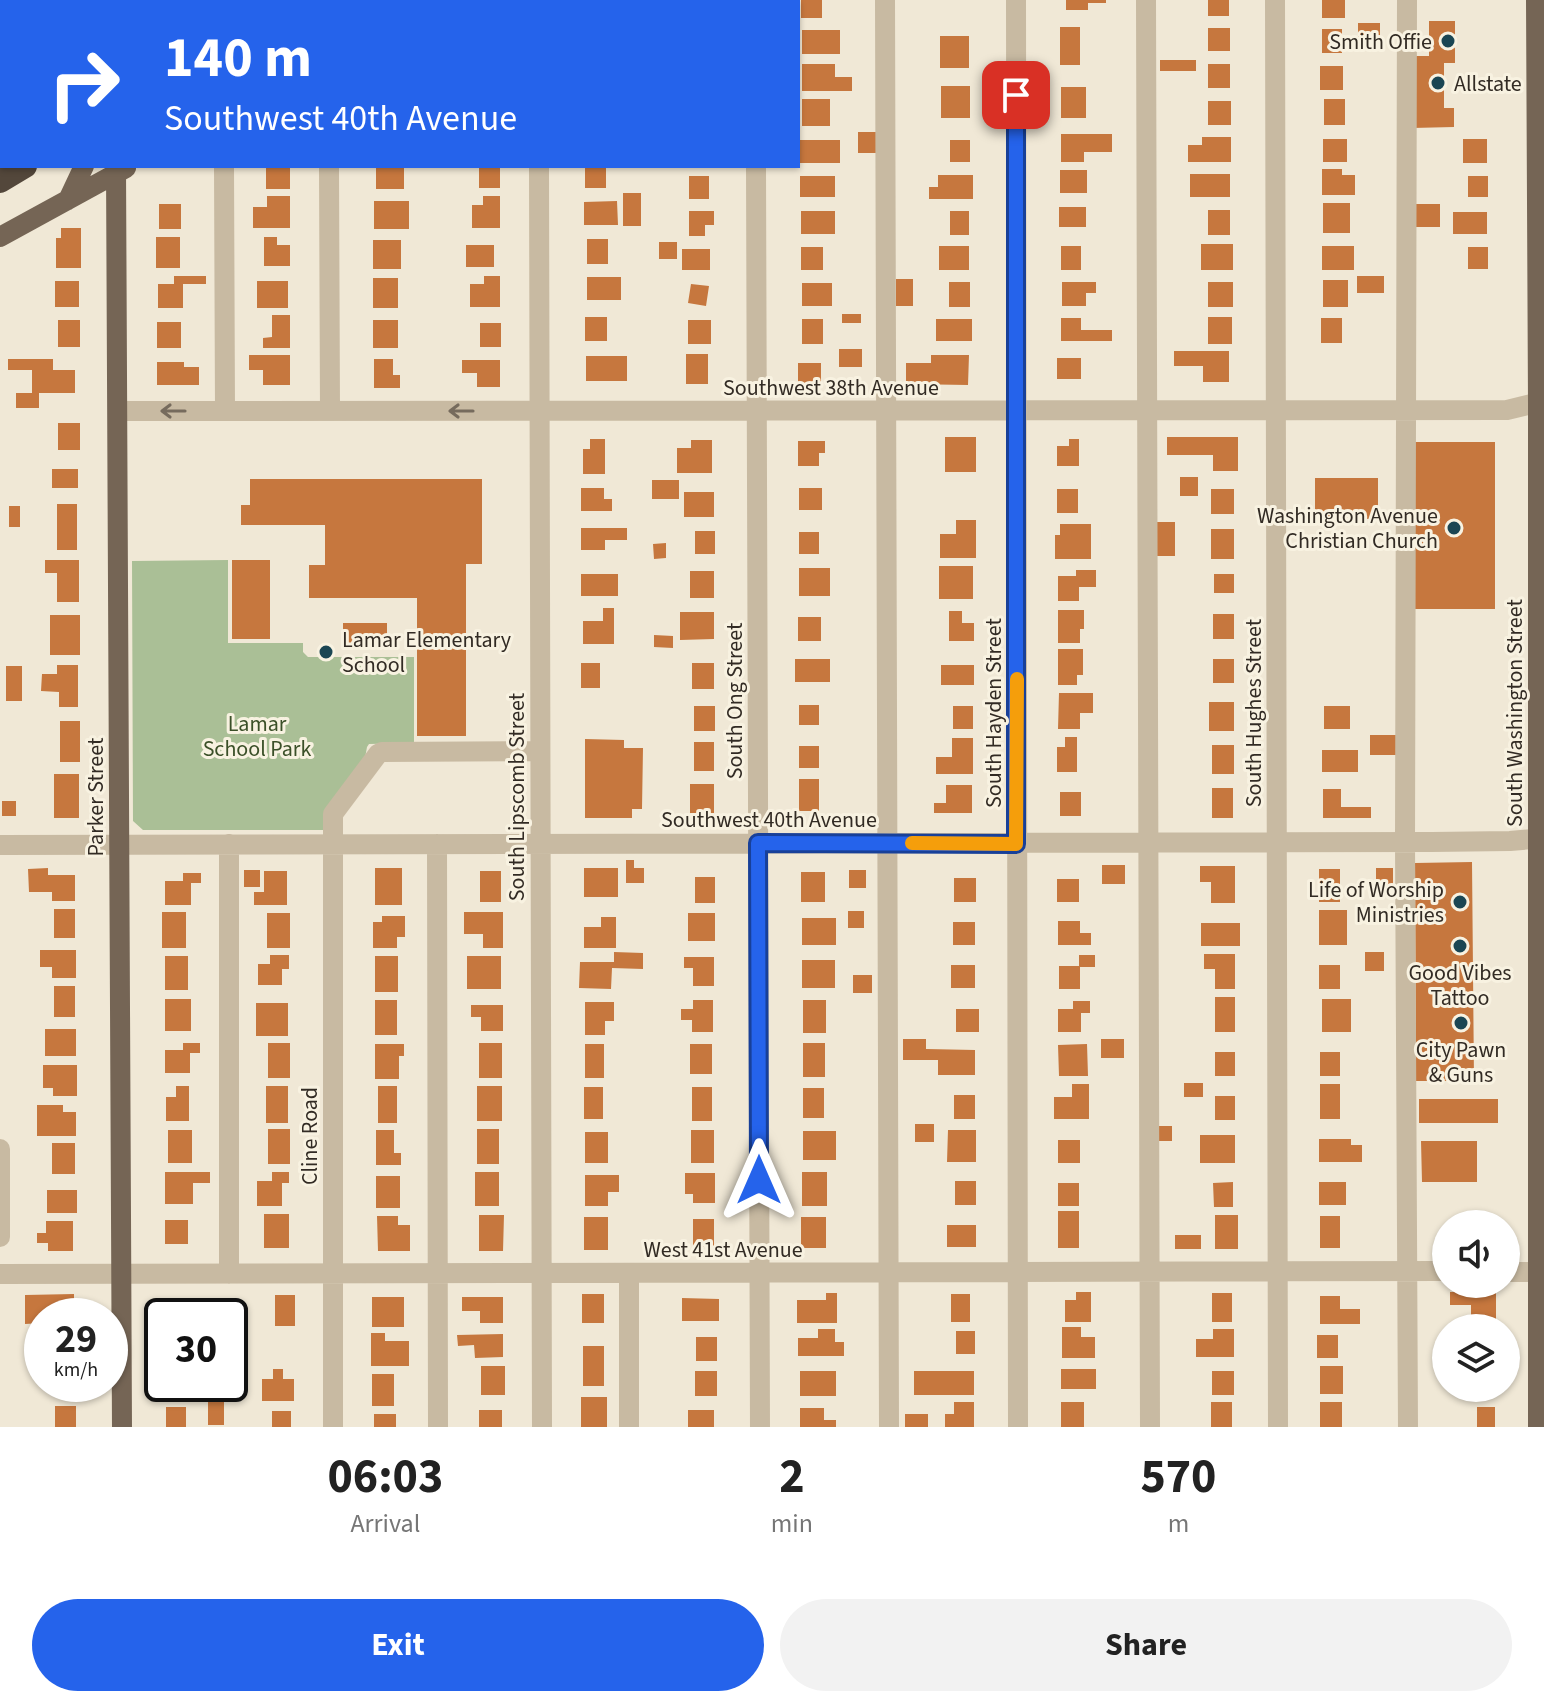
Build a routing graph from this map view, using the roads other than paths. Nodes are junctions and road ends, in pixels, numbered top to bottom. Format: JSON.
{"nodes":[{"id":1,"x":885,"y":0,"type":"edge"},
{"id":2,"x":1016,"y":0,"type":"edge"},
{"id":3,"x":1146,"y":0,"type":"edge"},
{"id":4,"x":1275,"y":0,"type":"edge"},
{"id":5,"x":1407,"y":0,"type":"edge"},
{"id":6,"x":1536,"y":0,"type":"edge"},
{"id":7,"x":1540,"y":150,"type":"edge"},
{"id":8,"x":22,"y":168,"type":"edge"},
{"id":9,"x":83,"y":168,"type":"edge"},
{"id":10,"x":120,"y":168,"type":"edge"},
{"id":11,"x":224,"y":168,"type":"edge"},
{"id":12,"x":329,"y":168,"type":"edge"},
{"id":13,"x":539,"y":168,"type":"edge"},
{"id":14,"x":756,"y":168,"type":"edge"},
{"id":15,"x":0,"y":181,"type":"edge"},
{"id":16,"x":68,"y":200,"type":"junction"},
{"id":17,"x":0,"y":237,"type":"edge"},
{"id":18,"x":1541,"y":402,"type":"edge"},
{"id":19,"x":1276,"y":409,"type":"junction"},
{"id":20,"x":1147,"y":410,"type":"junction"},
{"id":21,"x":1406,"y":410,"type":"junction"},
{"id":22,"x":118,"y":411,"type":"junction"},
{"id":23,"x":225,"y":411,"type":"junction"},
{"id":24,"x":330,"y":411,"type":"junction"},
{"id":25,"x":539,"y":411,"type":"junction"},
{"id":26,"x":757,"y":411,"type":"junction"},
{"id":27,"x":886,"y":411,"type":"junction"},
{"id":28,"x":1017,"y":411,"type":"junction"},
{"id":29,"x":540,"y":751,"type":"junction"},
{"id":30,"x":1541,"y":838,"type":"edge"},
{"id":31,"x":1405,"y":842,"type":"junction"},
{"id":32,"x":758,"y":843,"type":"junction"},
{"id":33,"x":887,"y":843,"type":"junction"},
{"id":34,"x":1148,"y":843,"type":"junction"},
{"id":35,"x":1277,"y":843,"type":"junction"},
{"id":36,"x":119,"y":844,"type":"junction"},
{"id":37,"x":229,"y":844,"type":"junction"},
{"id":38,"x":332,"y":844,"type":"junction"},
{"id":39,"x":437,"y":844,"type":"junction"},
{"id":40,"x":541,"y":844,"type":"junction"},
{"id":41,"x":1016,"y":844,"type":"junction"},
{"id":42,"x":0,"y":845,"type":"edge"},
{"id":43,"x":1541,"y":1026,"type":"edge"},
{"id":44,"x":0,"y":1149,"type":"edge"},
{"id":45,"x":0,"y":1237,"type":"edge"},
{"id":46,"x":1017,"y":1271,"type":"junction"},
{"id":47,"x":1279,"y":1271,"type":"junction"},
{"id":48,"x":1408,"y":1271,"type":"junction"},
{"id":49,"x":1432,"y":1271,"type":"edge"},
{"id":50,"x":759,"y":1272,"type":"junction"},
{"id":51,"x":888,"y":1272,"type":"junction"},
{"id":52,"x":1150,"y":1272,"type":"junction"},
{"id":53,"x":1520,"y":1272,"type":"edge"},
{"id":54,"x":1541,"y":1272,"type":"edge"},
{"id":55,"x":542,"y":1273,"type":"junction"},
{"id":56,"x":629,"y":1273,"type":"junction"},
{"id":57,"x":0,"y":1274,"type":"edge"},
{"id":58,"x":122,"y":1274,"type":"junction"},
{"id":59,"x":229,"y":1274,"type":"junction"},
{"id":60,"x":333,"y":1274,"type":"junction"},
{"id":61,"x":438,"y":1274,"type":"junction"},
{"id":62,"x":122,"y":1427,"type":"edge"},
{"id":63,"x":333,"y":1427,"type":"edge"},
{"id":64,"x":438,"y":1427,"type":"edge"},
{"id":65,"x":542,"y":1427,"type":"edge"},
{"id":66,"x":629,"y":1427,"type":"edge"},
{"id":67,"x":760,"y":1427,"type":"edge"},
{"id":68,"x":889,"y":1427,"type":"edge"},
{"id":69,"x":1018,"y":1427,"type":"edge"},
{"id":70,"x":1150,"y":1427,"type":"edge"},
{"id":71,"x":1278,"y":1427,"type":"edge"},
{"id":72,"x":1408,"y":1427,"type":"edge"},
{"id":73,"x":1538,"y":1427,"type":"edge"}],
"edges":[{"from":1,"to":27,"type":"street"},
{"from":2,"to":28,"type":"street","name":"South Hayden Street"},
{"from":3,"to":20,"type":"street"},
{"from":4,"to":19,"type":"street","name":"South Hughes Street"},
{"from":5,"to":21,"type":"street"},
{"from":6,"to":7,"type":"main road","name":"South Washington Street"},
{"from":7,"to":18,"type":"main road","name":"South Washington Street"},
{"from":8,"to":15,"type":"highway"},
{"from":9,"to":16,"type":"main road"},
{"from":10,"to":16,"type":"main road"},
{"from":10,"to":22,"type":"main road","name":"Parker Street"},
{"from":11,"to":23,"type":"street"},
{"from":12,"to":24,"type":"street"},
{"from":13,"to":25,"type":"street","name":"South Lipscomb Street"},
{"from":14,"to":26,"type":"street","name":"South Ong Street"},
{"from":16,"to":17,"type":"main road"},
{"from":18,"to":21,"type":"street","name":"Southwest 38th Avenue"},
{"from":18,"to":30,"type":"main road","name":"South Washington Street"},
{"from":19,"to":20,"type":"street","name":"Southwest 38th Avenue"},
{"from":19,"to":21,"type":"street","name":"Southwest 38th Avenue"},
{"from":19,"to":35,"type":"street","name":"South Hughes Street"},
{"from":20,"to":28,"type":"street","name":"Southwest 38th Avenue"},
{"from":20,"to":34,"type":"street"},
{"from":21,"to":31,"type":"street"},
{"from":23,"to":22,"type":"street","name":"Southwest 38th Avenue","one_way":true},
{"from":22,"to":36,"type":"main road","name":"Parker Street"},
{"from":23,"to":24,"type":"street","name":"Southwest 38th Avenue"},
{"from":25,"to":24,"type":"street","name":"Southwest 38th Avenue","one_way":true},
{"from":25,"to":26,"type":"street","name":"Southwest 38th Avenue"},
{"from":25,"to":29,"type":"street","name":"South Lipscomb Street"},
{"from":26,"to":27,"type":"street","name":"Southwest 38th Avenue"},
{"from":26,"to":32,"type":"street","name":"South Ong Street"},
{"from":27,"to":28,"type":"street","name":"Southwest 38th Avenue"},
{"from":27,"to":33,"type":"street"},
{"from":28,"to":41,"type":"street","name":"South Hayden Street"},
{"from":29,"to":38,"type":"street","name":"Cline Road"},
{"from":29,"to":40,"type":"street","name":"South Lipscomb Street"},
{"from":30,"to":31,"type":"street","name":"Southwest 40th Avenue"},
{"from":30,"to":43,"type":"main road","name":"South Washington Street"},
{"from":31,"to":35,"type":"street","name":"Southwest 40th Avenue"},
{"from":31,"to":48,"type":"street"},
{"from":32,"to":33,"type":"street","name":"Southwest 40th Avenue"},
{"from":32,"to":40,"type":"street","name":"Southwest 40th Avenue"},
{"from":32,"to":50,"type":"street","name":"South Ong Street"},
{"from":33,"to":41,"type":"street","name":"Southwest 40th Avenue"},
{"from":33,"to":51,"type":"street"},
{"from":34,"to":35,"type":"street","name":"Southwest 40th Avenue"},
{"from":34,"to":41,"type":"street","name":"Southwest 40th Avenue"},
{"from":34,"to":52,"type":"street"},
{"from":35,"to":47,"type":"street","name":"South Hughes Street"},
{"from":36,"to":37,"type":"street","name":"Southwest 40th Avenue"},
{"from":36,"to":42,"type":"street","name":"Southwest 40th Avenue"},
{"from":36,"to":58,"type":"main road","name":"Parker Street"},
{"from":37,"to":38,"type":"street","name":"Southwest 40th Avenue"},
{"from":37,"to":59,"type":"street"},
{"from":38,"to":39,"type":"street","name":"Southwest 40th Avenue"},
{"from":38,"to":60,"type":"street","name":"Cline Road"},
{"from":39,"to":40,"type":"street","name":"Southwest 40th Avenue"},
{"from":39,"to":61,"type":"street"},
{"from":40,"to":55,"type":"street","name":"South Lipscomb Street"},
{"from":41,"to":46,"type":"street","name":"South Hayden Street"},
{"from":43,"to":54,"type":"main road","name":"South Washington Street"},
{"from":44,"to":45,"type":"street"},
{"from":46,"to":51,"type":"street","name":"West 41st Avenue"},
{"from":46,"to":52,"type":"street","name":"West 41st Avenue"},
{"from":46,"to":69,"type":"street","name":"South Hayden Street"},
{"from":47,"to":48,"type":"street","name":"West 41st Avenue"},
{"from":47,"to":52,"type":"street","name":"West 41st Avenue"},
{"from":47,"to":71,"type":"street","name":"South Hughes Street"},
{"from":48,"to":49,"type":"street","name":"West 41st Avenue"},
{"from":48,"to":72,"type":"street"},
{"from":50,"to":51,"type":"street","name":"West 41st Avenue"},
{"from":50,"to":56,"type":"street","name":"West 41st Avenue"},
{"from":50,"to":67,"type":"street","name":"South Ong Street"},
{"from":51,"to":68,"type":"street"},
{"from":52,"to":70,"type":"street"},
{"from":53,"to":54,"type":"street"},
{"from":54,"to":73,"type":"main road","name":"South Washington Street"},
{"from":55,"to":56,"type":"street","name":"West 41st Avenue"},
{"from":55,"to":61,"type":"street","name":"West 41st Avenue"},
{"from":55,"to":65,"type":"street","name":"South Lipscomb Street"},
{"from":56,"to":66,"type":"street"},
{"from":57,"to":58,"type":"street","name":"West 41st Avenue"},
{"from":58,"to":59,"type":"street","name":"West 41st Avenue"},
{"from":58,"to":62,"type":"main road","name":"Parker Street"},
{"from":59,"to":60,"type":"street","name":"West 41st Avenue"},
{"from":60,"to":61,"type":"street","name":"West 41st Avenue"},
{"from":60,"to":63,"type":"street","name":"Cline Road"},
{"from":61,"to":64,"type":"street"}]}
